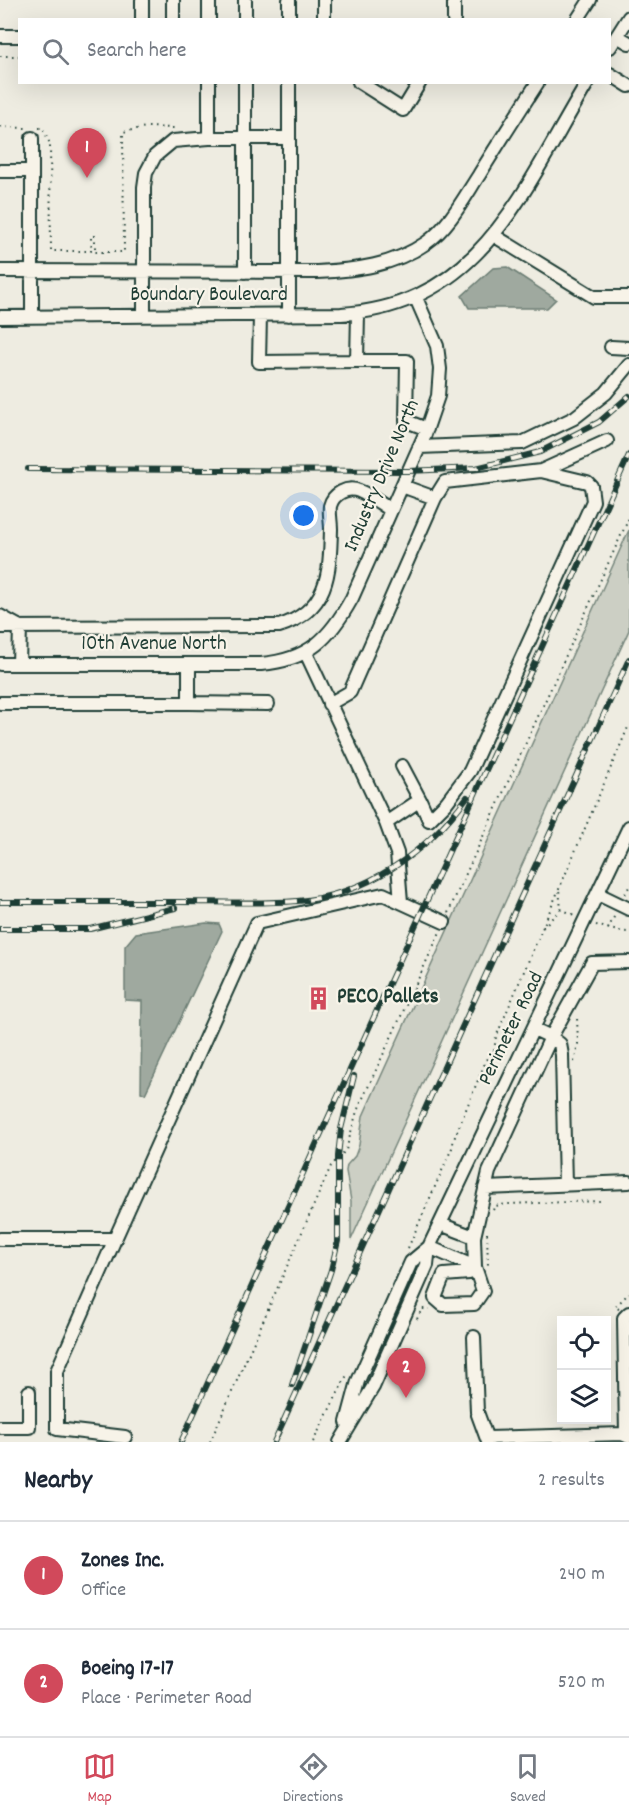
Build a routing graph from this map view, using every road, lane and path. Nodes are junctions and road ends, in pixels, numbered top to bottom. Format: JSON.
{"nodes":[{"id":1,"x":142,"y":0,"type":"edge"},
{"id":2,"x":173,"y":0,"type":"edge"},
{"id":3,"x":209,"y":0,"type":"edge"},
{"id":4,"x":245,"y":0,"type":"edge"},
{"id":5,"x":289,"y":0,"type":"edge"},
{"id":6,"x":324,"y":0,"type":"edge"},
{"id":7,"x":454,"y":0,"type":"edge"},
{"id":8,"x":590,"y":0,"type":"edge"},
{"id":9,"x":629,"y":16,"type":"edge"},
{"id":10,"x":142,"y":18,"type":"edge"},
{"id":11,"x":173,"y":18,"type":"edge"},
{"id":12,"x":209,"y":18,"type":"edge"},
{"id":13,"x":245,"y":18,"type":"edge"},
{"id":14,"x":289,"y":18,"type":"edge"},
{"id":15,"x":324,"y":18,"type":"edge"},
{"id":16,"x":454,"y":18,"type":"edge"},
{"id":17,"x":579,"y":18,"type":"edge"},
{"id":18,"x":0,"y":36,"type":"edge"},
{"id":19,"x":18,"y":36,"type":"edge"},
{"id":20,"x":617,"y":36,"type":"junction"},
{"id":21,"x":629,"y":43,"type":"edge"},
{"id":22,"x":611,"y":44,"type":"edge"},
{"id":23,"x":0,"y":56,"type":"edge"},
{"id":24,"x":18,"y":56,"type":"edge"},
{"id":25,"x":611,"y":75,"type":"edge"},
{"id":26,"x":209,"y":84,"type":"edge"},
{"id":27,"x":245,"y":84,"type":"edge"},
{"id":28,"x":289,"y":84,"type":"edge"},
{"id":29,"x":362,"y":84,"type":"edge"},
{"id":30,"x":419,"y":84,"type":"edge"},
{"id":31,"x":537,"y":84,"type":"edge"},
{"id":32,"x":587,"y":84,"type":"edge"},
{"id":33,"x":629,"y":86,"type":"edge"},
{"id":34,"x":0,"y":127,"type":"edge"},
{"id":35,"x":176,"y":128,"type":"dead end"},
{"id":36,"x":32,"y":138,"type":"dead end"},
{"id":37,"x":209,"y":138,"type":"junction"},
{"id":38,"x":245,"y":138,"type":"junction"},
{"id":39,"x":289,"y":138,"type":"junction"},
{"id":40,"x":0,"y":171,"type":"edge"},
{"id":41,"x":32,"y":171,"type":"junction"},
{"id":42,"x":493,"y":235,"type":"junction"},
{"id":43,"x":0,"y":272,"type":"edge"},
{"id":44,"x":32,"y":272,"type":"junction"},
{"id":45,"x":144,"y":272,"type":"junction"},
{"id":46,"x":245,"y":272,"type":"junction"},
{"id":47,"x":289,"y":272,"type":"junction"},
{"id":48,"x":416,"y":297,"type":"junction"},
{"id":49,"x":629,"y":297,"type":"edge"},
{"id":50,"x":358,"y":313,"type":"junction"},
{"id":51,"x":260,"y":315,"type":"junction"},
{"id":52,"x":289,"y":315,"type":"junction"},
{"id":53,"x":32,"y":316,"type":"junction"},
{"id":54,"x":144,"y":316,"type":"junction"},
{"id":55,"x":0,"y":317,"type":"edge"},
{"id":56,"x":611,"y":347,"type":"dead end"},
{"id":57,"x":629,"y":348,"type":"edge"},
{"id":58,"x":357,"y":361,"type":"junction"},
{"id":59,"x":629,"y":365,"type":"edge"},
{"id":60,"x":427,"y":429,"type":"junction"},
{"id":61,"x":607,"y":441,"type":"dead end"},
{"id":62,"x":419,"y":447,"type":"junction"},
{"id":63,"x":541,"y":471,"type":"junction"},
{"id":64,"x":402,"y":486,"type":"junction"},
{"id":65,"x":435,"y":498,"type":"junction"},
{"id":66,"x":391,"y":510,"type":"junction"},
{"id":67,"x":629,"y":518,"type":"edge"},
{"id":68,"x":0,"y":616,"type":"edge"},
{"id":69,"x":0,"y":627,"type":"edge"},
{"id":70,"x":20,"y":627,"type":"junction"},
{"id":71,"x":306,"y":654,"type":"junction"},
{"id":72,"x":0,"y":664,"type":"edge"},
{"id":73,"x":20,"y":664,"type":"junction"},
{"id":74,"x":189,"y":664,"type":"junction"},
{"id":75,"x":0,"y":704,"type":"edge"},
{"id":76,"x":189,"y":704,"type":"junction"},
{"id":77,"x":268,"y":704,"type":"dead end"},
{"id":78,"x":328,"y":704,"type":"junction"},
{"id":79,"x":629,"y":725,"type":"edge"},
{"id":80,"x":402,"y":766,"type":"dead end"},
{"id":81,"x":420,"y":800,"type":"junction"},
{"id":82,"x":386,"y":823,"type":"junction"},
{"id":83,"x":629,"y":827,"type":"edge"},
{"id":84,"x":559,"y":888,"type":"junction"},
{"id":85,"x":598,"y":894,"type":"junction"},
{"id":86,"x":401,"y":902,"type":"junction"},
{"id":87,"x":561,"y":909,"type":"junction"},
{"id":88,"x":629,"y":909,"type":"edge"},
{"id":89,"x":585,"y":920,"type":"junction"},
{"id":90,"x":444,"y":922,"type":"junction"},
{"id":91,"x":542,"y":929,"type":"junction"},
{"id":92,"x":629,"y":932,"type":"edge"},
{"id":93,"x":629,"y":962,"type":"edge"},
{"id":94,"x":534,"y":1029,"type":"junction"},
{"id":95,"x":551,"y":1037,"type":"junction"},
{"id":96,"x":629,"y":1182,"type":"edge"},
{"id":97,"x":565,"y":1185,"type":"junction"},
{"id":98,"x":485,"y":1188,"type":"junction"},
{"id":99,"x":601,"y":1201,"type":"dead end"},
{"id":100,"x":491,"y":1218,"type":"dead end"},
{"id":101,"x":440,"y":1224,"type":"junction"},
{"id":102,"x":487,"y":1229,"type":"dead end"},
{"id":103,"x":474,"y":1237,"type":"junction"},
{"id":104,"x":0,"y":1239,"type":"edge"},
{"id":105,"x":116,"y":1239,"type":"junction"},
{"id":106,"x":429,"y":1247,"type":"junction"},
{"id":107,"x":407,"y":1250,"type":"dead end"},
{"id":108,"x":489,"y":1272,"type":"dead end"},
{"id":109,"x":629,"y":1313,"type":"edge"},
{"id":110,"x":474,"y":1337,"type":"dead end"},
{"id":111,"x":364,"y":1366,"type":"junction"},
{"id":112,"x":29,"y":1392,"type":"dead end"},
{"id":113,"x":0,"y":1427,"type":"edge"},
{"id":114,"x":628,"y":1436,"type":"edge"},
{"id":115,"x":125,"y":1437,"type":"dead end"},
{"id":116,"x":341,"y":1440,"type":"edge"},
{"id":117,"x":488,"y":1440,"type":"edge"},
{"id":118,"x":210,"y":1442,"type":"edge"},
{"id":119,"x":314,"y":1442,"type":"edge"}],
"edges":[{"from":1,"to":10,"type":"street"},
{"from":2,"to":11,"type":"street"},
{"from":3,"to":12,"type":"street"},
{"from":4,"to":13,"type":"street"},
{"from":5,"to":14,"type":"street"},
{"from":6,"to":15,"type":"street"},
{"from":7,"to":16,"type":"street"},
{"from":8,"to":17,"type":"street"},
{"from":9,"to":20,"type":"street"},
{"from":18,"to":19,"type":"street"},
{"from":20,"to":21,"type":"street"},
{"from":20,"to":22,"type":"street"},
{"from":23,"to":24,"type":"path"},
{"from":25,"to":33,"type":"street"},
{"from":26,"to":37,"type":"street"},
{"from":27,"to":38,"type":"street"},
{"from":28,"to":39,"type":"street"},
{"from":29,"to":30,"type":"street"},
{"from":31,"to":47,"type":"street"},
{"from":32,"to":42,"type":"street","name":"Boundary Boulevard"},
{"from":34,"to":35,"type":"path"},
{"from":36,"to":41,"type":"street"},
{"from":37,"to":38,"type":"street"},
{"from":37,"to":45,"type":"street"},
{"from":38,"to":39,"type":"street"},
{"from":38,"to":46,"type":"street"},
{"from":39,"to":47,"type":"street"},
{"from":40,"to":41,"type":"street"},
{"from":41,"to":44,"type":"street"},
{"from":42,"to":48,"type":"street","name":"Boundary Boulevard"},
{"from":42,"to":49,"type":"street"},
{"from":43,"to":44,"type":"street"},
{"from":44,"to":45,"type":"street"},
{"from":44,"to":53,"type":"street"},
{"from":45,"to":46,"type":"street"},
{"from":45,"to":54,"type":"street"},
{"from":46,"to":47,"type":"street"},
{"from":47,"to":52,"type":"street"},
{"from":48,"to":50,"type":"street","name":"Boundary Boulevard"},
{"from":48,"to":60,"type":"street","name":"Industry Drive North"},
{"from":50,"to":52,"type":"street","name":"Boundary Boulevard"},
{"from":50,"to":58,"type":"street"},
{"from":51,"to":52,"type":"street","name":"Boundary Boulevard"},
{"from":51,"to":54,"type":"street","name":"Boundary Boulevard"},
{"from":51,"to":58,"type":"street"},
{"from":53,"to":54,"type":"street","name":"Boundary Boulevard"},
{"from":53,"to":55,"type":"street","name":"Boundary Boulevard"},
{"from":56,"to":57,"type":"street"},
{"from":58,"to":60,"type":"street"},
{"from":59,"to":62,"type":"street"},
{"from":60,"to":62,"type":"street","name":"Industry Drive North"},
{"from":61,"to":63,"type":"street"},
{"from":62,"to":64,"type":"street","name":"Industry Drive North"},
{"from":63,"to":65,"type":"street"},
{"from":63,"to":81,"type":"street"},
{"from":64,"to":65,"type":"street"},
{"from":64,"to":66,"type":"street","name":"Industry Drive North"},
{"from":65,"to":78,"type":"street"},
{"from":66,"to":70,"type":"street"},
{"from":66,"to":71,"type":"street","name":"Industry Drive North"},
{"from":67,"to":90,"type":"path"},
{"from":68,"to":70,"type":"street"},
{"from":69,"to":70,"type":"street"},
{"from":70,"to":73,"type":"street"},
{"from":71,"to":74,"type":"street","name":"10th Avenue North"},
{"from":71,"to":78,"type":"street"},
{"from":72,"to":73,"type":"street","name":"10th Avenue North"},
{"from":73,"to":74,"type":"street","name":"10th Avenue North"},
{"from":74,"to":76,"type":"street"},
{"from":75,"to":76,"type":"street"},
{"from":76,"to":77,"type":"street"},
{"from":78,"to":82,"type":"street"},
{"from":79,"to":84,"type":"path"},
{"from":80,"to":81,"type":"street"},
{"from":81,"to":82,"type":"street"},
{"from":82,"to":86,"type":"street"},
{"from":83,"to":85,"type":"street","name":"Perimeter Road"},
{"from":84,"to":87,"type":"path"},
{"from":84,"to":91,"type":"path"},
{"from":85,"to":88,"type":"street"},
{"from":85,"to":89,"type":"street","name":"Perimeter Road"},
{"from":86,"to":90,"type":"street"},
{"from":86,"to":105,"type":"street"},
{"from":87,"to":89,"type":"path"},
{"from":87,"to":91,"type":"path"},
{"from":89,"to":92,"type":"path"},
{"from":89,"to":94,"type":"street","name":"Perimeter Road"},
{"from":90,"to":118,"type":"path"},
{"from":91,"to":107,"type":"path"},
{"from":93,"to":95,"type":"street"},
{"from":94,"to":95,"type":"street"},
{"from":94,"to":101,"type":"street","name":"Perimeter Road"},
{"from":95,"to":97,"type":"street"},
{"from":95,"to":98,"type":"street"},
{"from":96,"to":97,"type":"street"},
{"from":97,"to":98,"type":"street"},
{"from":98,"to":103,"type":"street"},
{"from":99,"to":100,"type":"path"},
{"from":101,"to":103,"type":"street"},
{"from":101,"to":106,"type":"street","name":"Perimeter Road"},
{"from":102,"to":108,"type":"path"},
{"from":103,"to":106,"type":"street"},
{"from":104,"to":105,"type":"street"},
{"from":105,"to":115,"type":"street"},
{"from":106,"to":111,"type":"street","name":"Perimeter Road"},
{"from":106,"to":116,"type":"street","name":"Perimeter Road"},
{"from":109,"to":114,"type":"street"},
{"from":110,"to":117,"type":"street"},
{"from":111,"to":116,"type":"street","name":"Perimeter Road"},
{"from":111,"to":119,"type":"path"},
{"from":112,"to":113,"type":"street"},
{"from":114,"to":117,"type":"street"}]}
